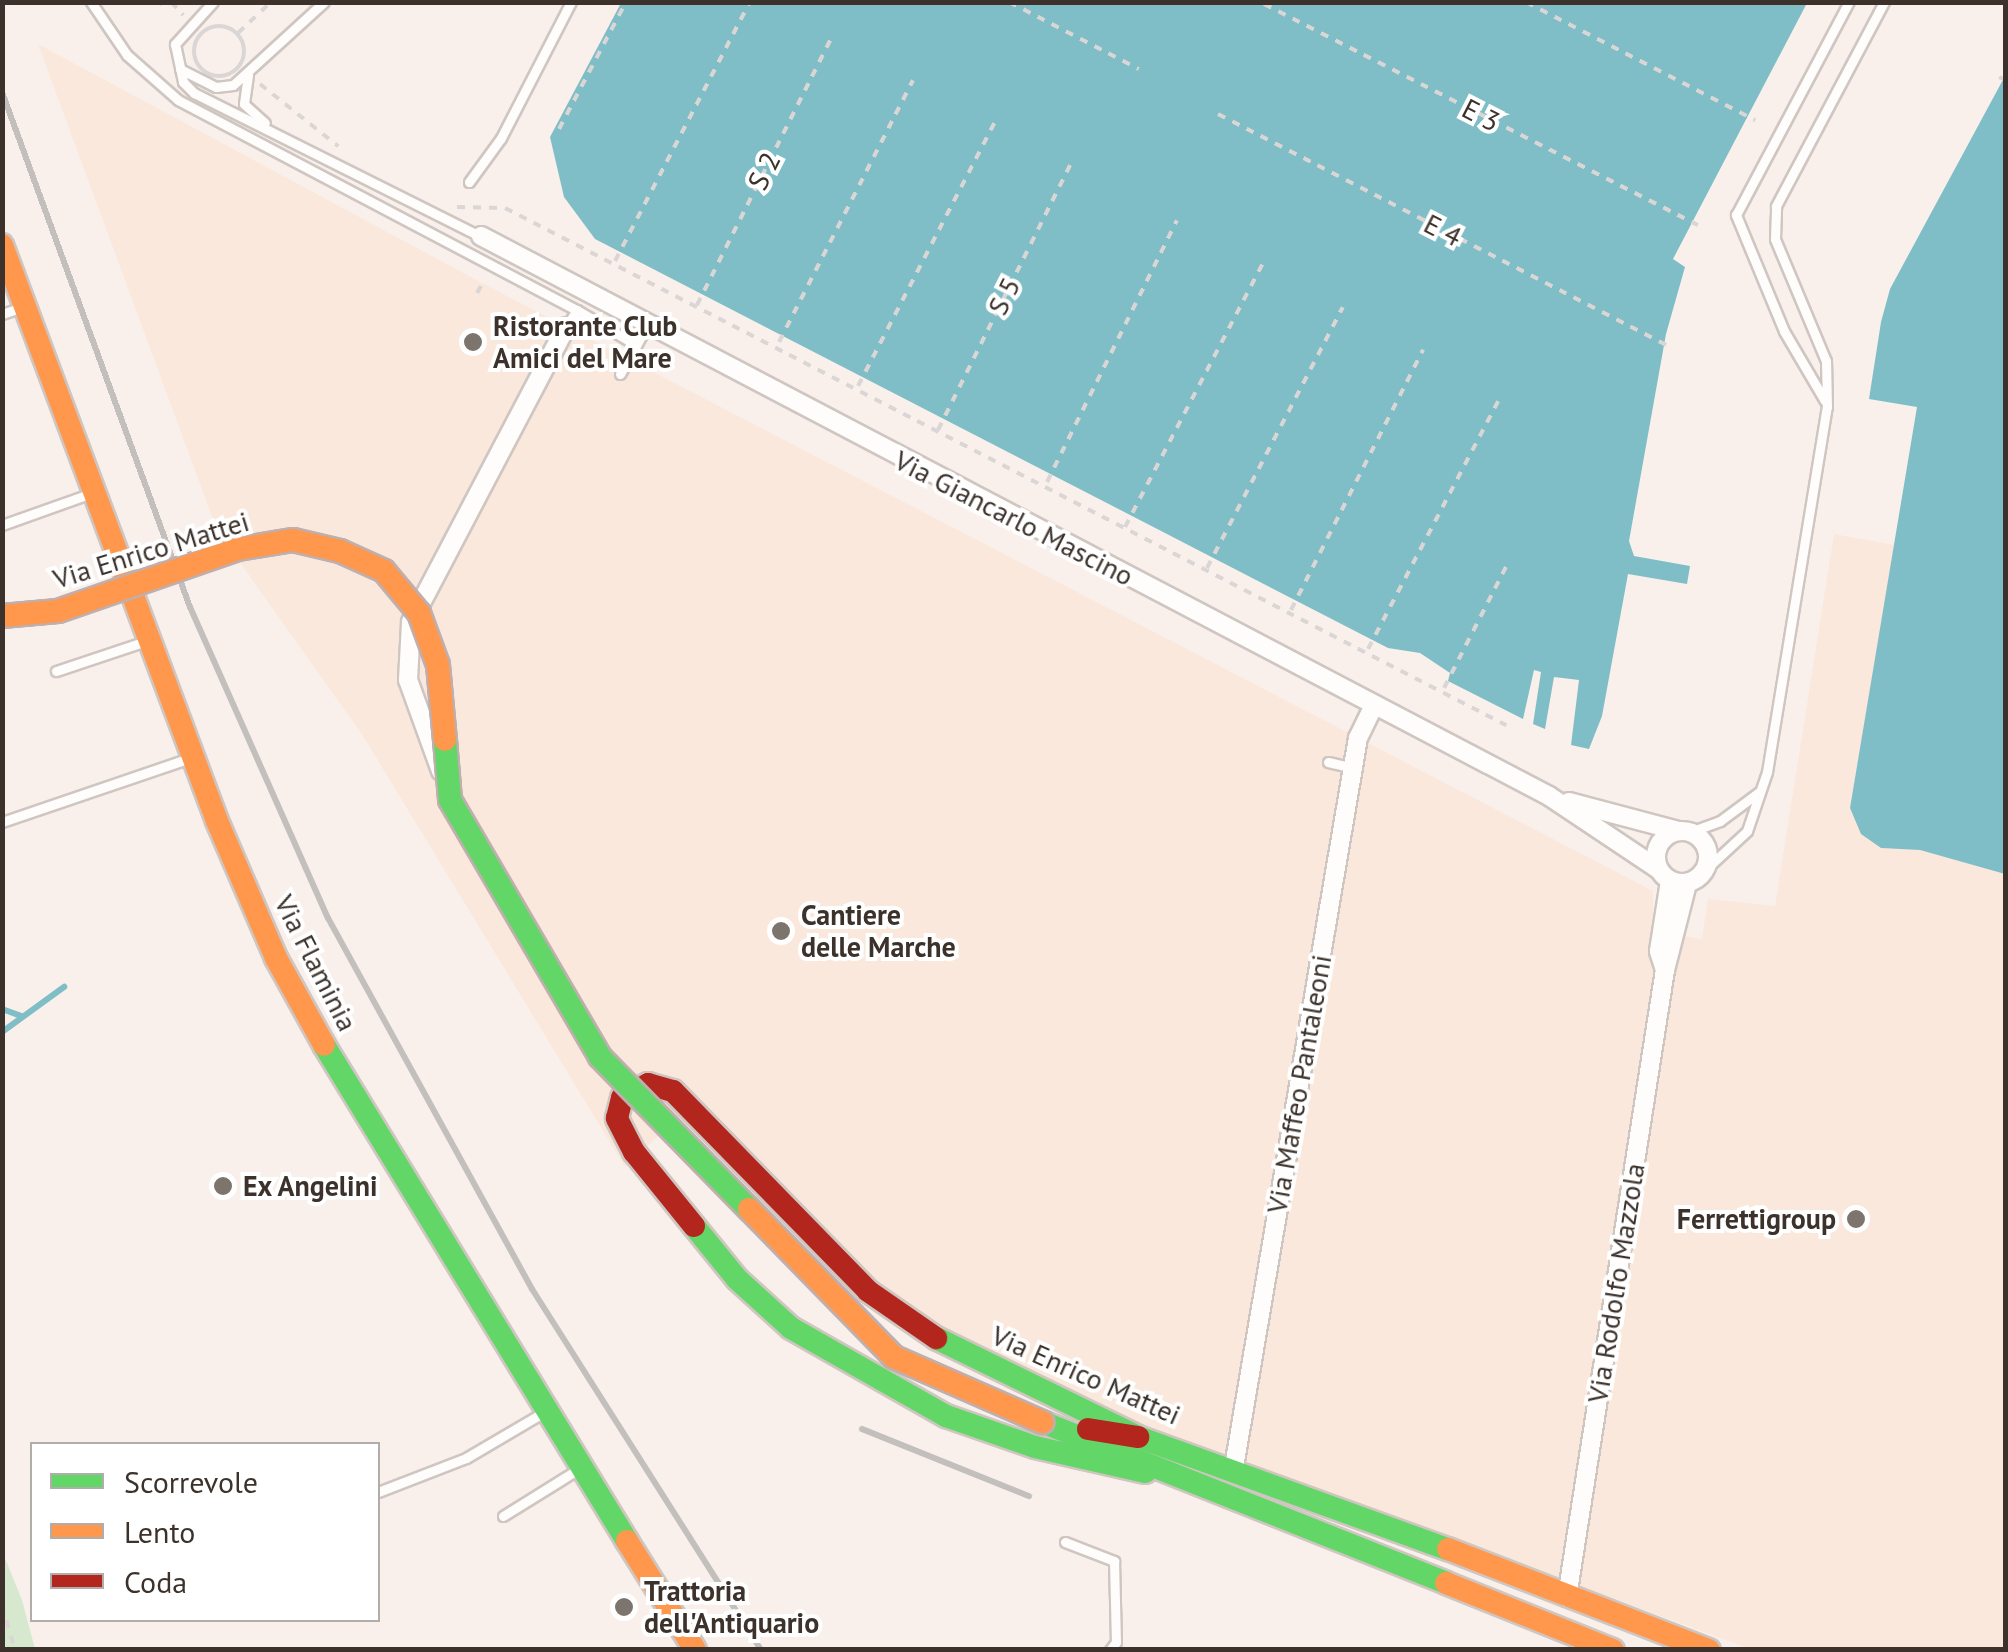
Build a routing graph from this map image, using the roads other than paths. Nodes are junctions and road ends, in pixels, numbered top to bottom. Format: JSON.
{"nodes":[{"id":1,"x":90,"y":2,"type":"edge"},
{"id":2,"x":213,"y":2,"type":"edge"},
{"id":3,"x":324,"y":2,"type":"edge"},
{"id":4,"x":571,"y":2,"type":"edge"},
{"id":5,"x":1849,"y":2,"type":"edge"},
{"id":6,"x":1884,"y":2,"type":"edge"},
{"id":7,"x":178,"y":68,"type":"junction"},
{"id":8,"x":248,"y":74,"type":"junction"},
{"id":9,"x":292,"y":141,"type":"junction"},
{"id":10,"x":469,"y":182,"type":"dead end"},
{"id":11,"x":481,"y":236,"type":"joint"},
{"id":12,"x":2,"y":245,"type":"edge"},
{"id":13,"x":30,"y":304,"type":"junction"},
{"id":14,"x":2,"y":314,"type":"edge"},
{"id":15,"x":648,"y":324,"type":"junction"},
{"id":16,"x":567,"y":326,"type":"junction"},
{"id":17,"x":636,"y":345,"type":"junction"},
{"id":18,"x":620,"y":374,"type":"dead end"},
{"id":19,"x":1827,"y":406,"type":"junction"},
{"id":20,"x":98,"y":491,"type":"junction"},
{"id":21,"x":2,"y":526,"type":"edge"},
{"id":22,"x":2,"y":616,"type":"edge"},
{"id":23,"x":151,"y":639,"type":"junction"},
{"id":24,"x":56,"y":671,"type":"dead end"},
{"id":25,"x":1374,"y":705,"type":"junction"},
{"id":26,"x":193,"y":757,"type":"junction"},
{"id":27,"x":1328,"y":762,"type":"dead end"},
{"id":28,"x":1353,"y":768,"type":"junction"},
{"id":29,"x":1761,"y":790,"type":"junction"},
{"id":30,"x":1549,"y":796,"type":"junction"},
{"id":31,"x":2,"y":822,"type":"edge"},
{"id":32,"x":1685,"y":831,"type":"junction"},
{"id":33,"x":1706,"y":869,"type":"junction"},
{"id":34,"x":1672,"y":878,"type":"junction"},
{"id":35,"x":629,"y":1091,"type":"junction"},
{"id":36,"x":545,"y":1412,"type":"junction"},
{"id":37,"x":1042,"y":1422,"type":"junction"},
{"id":38,"x":1138,"y":1437,"type":"junction"},
{"id":39,"x":1234,"y":1467,"type":"junction"},
{"id":40,"x":580,"y":1468,"type":"junction"},
{"id":41,"x":1183,"y":1480,"type":"junction"},
{"id":42,"x":380,"y":1491,"type":"edge"},
{"id":43,"x":503,"y":1516,"type":"dead end"},
{"id":44,"x":1065,"y":1542,"type":"dead end"},
{"id":45,"x":1568,"y":1597,"type":"junction"},
{"id":46,"x":695,"y":1650,"type":"edge"},
{"id":47,"x":1110,"y":1650,"type":"edge"},
{"id":48,"x":1613,"y":1650,"type":"edge"},
{"id":49,"x":1708,"y":1650,"type":"edge"}],
"edges":[{"from":1,"to":16,"type":"lane"},
{"from":2,"to":7,"type":"lane"},
{"from":3,"to":8,"type":"lane"},
{"from":4,"to":10,"type":"lane"},
{"from":5,"to":19,"type":"lane"},
{"from":6,"to":19,"type":"lane"},
{"from":7,"to":8,"type":"lane"},
{"from":7,"to":9,"type":"lane"},
{"from":8,"to":9,"type":"lane"},
{"from":9,"to":11,"type":"lane"},
{"from":11,"to":15,"type":"street","name":"Via Giancarlo Mascino"},
{"from":12,"to":13,"type":"main road","name":"Via Flaminia"},
{"from":13,"to":14,"type":"lane"},
{"from":13,"to":20,"type":"main road","name":"Via Flaminia"},
{"from":15,"to":17,"type":"lane"},
{"from":15,"to":25,"type":"street","name":"Via Giancarlo Mascino"},
{"from":16,"to":17,"type":"lane"},
{"from":16,"to":35,"type":"street"},
{"from":17,"to":18,"type":"lane"},
{"from":19,"to":29,"type":"lane"},
{"from":20,"to":21,"type":"lane"},
{"from":20,"to":23,"type":"main road","name":"Via Flaminia"},
{"from":22,"to":37,"type":"main road","name":"Via Enrico Mattei","bridge":true},
{"from":23,"to":24,"type":"lane"},
{"from":23,"to":26,"type":"main road","name":"Via Flaminia"},
{"from":25,"to":28,"type":"street","name":"Via Maffeo Pantaleoni"},
{"from":25,"to":30,"type":"street","name":"Via Giancarlo Mascino"},
{"from":26,"to":31,"type":"lane"},
{"from":26,"to":36,"type":"main road","name":"Via Flaminia"},
{"from":27,"to":28,"type":"lane"},
{"from":28,"to":39,"type":"street","name":"Via Maffeo Pantaleoni"},
{"from":29,"to":32,"type":"lane"},
{"from":29,"to":33,"type":"lane"},
{"from":30,"to":32,"type":"street","name":"Via Giancarlo Mascino"},
{"from":30,"to":34,"type":"street","name":"Via Giancarlo Mascino"},
{"from":32,"to":33,"type":"street"},
{"from":32,"to":34,"type":"street"},
{"from":33,"to":34,"type":"street"},
{"from":34,"to":45,"type":"street","name":"Via Rodolfo Mazzola"},
{"from":35,"to":38,"type":"main road","name":"Via Enrico Mattei"},
{"from":35,"to":41,"type":"main road","name":"Via Enrico Mattei"},
{"from":36,"to":40,"type":"main road","name":"Via Flaminia"},
{"from":36,"to":42,"type":"lane"},
{"from":37,"to":38,"type":"main road"},
{"from":37,"to":41,"type":"main road","name":"Via Enrico Mattei"},
{"from":38,"to":39,"type":"main road","name":"Via Enrico Mattei"},
{"from":39,"to":45,"type":"main road","name":"Via Enrico Mattei"},
{"from":40,"to":43,"type":"lane"},
{"from":40,"to":46,"type":"main road","name":"Via Flaminia"},
{"from":41,"to":48,"type":"main road","name":"Via Enrico Mattei"},
{"from":44,"to":47,"type":"lane"},
{"from":45,"to":49,"type":"main road","name":"Via Enrico Mattei"}]}
